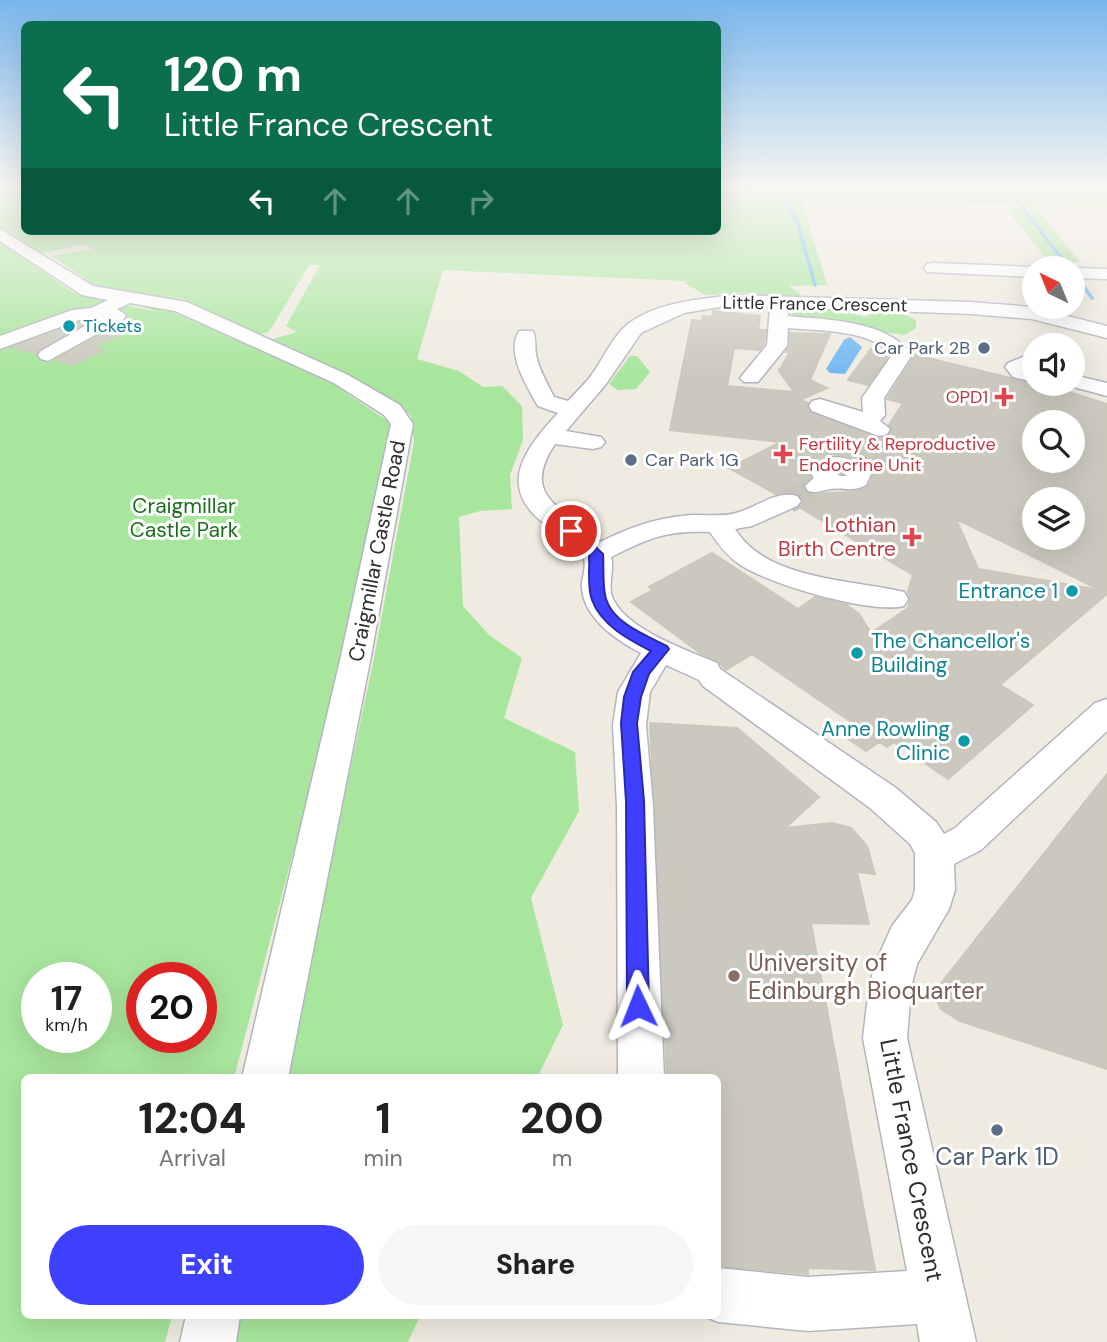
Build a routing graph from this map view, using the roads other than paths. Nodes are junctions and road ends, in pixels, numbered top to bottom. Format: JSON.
{"nodes":[{"id":1,"x":24,"y":250,"type":"edge"},
{"id":2,"x":1022,"y":272,"type":"edge"},
{"id":3,"x":1085,"y":273,"type":"edge"},
{"id":4,"x":1107,"y":274,"type":"edge"},
{"id":5,"x":135,"y":299,"type":"junction"},
{"id":6,"x":962,"y":307,"type":"junction"},
{"id":7,"x":780,"y":311,"type":"junction"},
{"id":8,"x":1022,"y":313,"type":"edge"},
{"id":9,"x":1107,"y":314,"type":"edge"},
{"id":10,"x":1085,"y":318,"type":"edge"},
{"id":11,"x":1055,"y":319,"type":"edge"},
{"id":12,"x":1078,"y":319,"type":"joint"},
{"id":13,"x":1107,"y":332,"type":"edge"},
{"id":14,"x":0,"y":343,"type":"edge"},
{"id":15,"x":501,"y":343,"type":"dead end"},
{"id":16,"x":998,"y":353,"type":"dead end"},
{"id":17,"x":48,"y":355,"type":"dead end"},
{"id":18,"x":1022,"y":363,"type":"edge"},
{"id":19,"x":751,"y":378,"type":"dead end"},
{"id":20,"x":1085,"y":384,"type":"edge"},
{"id":21,"x":1107,"y":390,"type":"edge"},
{"id":22,"x":820,"y":406,"type":"dead end"},
{"id":23,"x":571,"y":410,"type":"junction"},
{"id":24,"x":549,"y":436,"type":"junction"},
{"id":25,"x":593,"y":442,"type":"dead end"},
{"id":26,"x":788,"y":501,"type":"tunnel mouth"},
{"id":27,"x":719,"y":524,"type":"junction"},
{"id":28,"x":596,"y":554,"type":"junction"},
{"id":29,"x":894,"y":599,"type":"dead end"},
{"id":30,"x":661,"y":649,"type":"junction"},
{"id":31,"x":1107,"y":712,"type":"edge"},
{"id":32,"x":934,"y":852,"type":"junction"},
{"id":33,"x":266,"y":1074,"type":"edge"},
{"id":34,"x":641,"y":1074,"type":"edge"},
{"id":35,"x":721,"y":1295,"type":"edge"},
{"id":36,"x":212,"y":1319,"type":"edge"},
{"id":37,"x":943,"y":1319,"type":"edge"},
{"id":38,"x":208,"y":1342,"type":"edge"}],
"edges":[{"from":1,"to":5,"type":"street","name":"Craigmillar Castle Road"},
{"from":2,"to":6,"type":"street"},
{"from":3,"to":4,"type":"street"},
{"from":5,"to":14,"type":"street"},
{"from":5,"to":17,"type":"street"},
{"from":5,"to":33,"type":"street","name":"Craigmillar Castle Road"},
{"from":6,"to":7,"type":"street","name":"Little France Crescent"},
{"from":6,"to":8,"type":"street","name":"Little France Crescent"},
{"from":7,"to":19,"type":"street"},
{"from":7,"to":22,"type":"street"},
{"from":7,"to":23,"type":"street","name":"Little France Crescent"},
{"from":9,"to":10,"type":"street"},
{"from":11,"to":12,"type":"street","name":"Little France Crescent"},
{"from":12,"to":13,"type":"street","name":"Little France Crescent"},
{"from":15,"to":23,"type":"street"},
{"from":16,"to":18,"type":"street"},
{"from":20,"to":21,"type":"street"},
{"from":23,"to":24,"type":"street","name":"Little France Crescent"},
{"from":24,"to":25,"type":"street"},
{"from":24,"to":28,"type":"street","name":"Little France Crescent"},
{"from":26,"to":27,"type":"street"},
{"from":27,"to":28,"type":"street"},
{"from":27,"to":29,"type":"street"},
{"from":28,"to":30,"type":"street"},
{"from":30,"to":32,"type":"street"},
{"from":30,"to":34,"type":"street"},
{"from":31,"to":32,"type":"street"},
{"from":32,"to":37,"type":"street","name":"Little France Crescent"},
{"from":35,"to":37,"type":"street"},
{"from":36,"to":38,"type":"street"}]}
